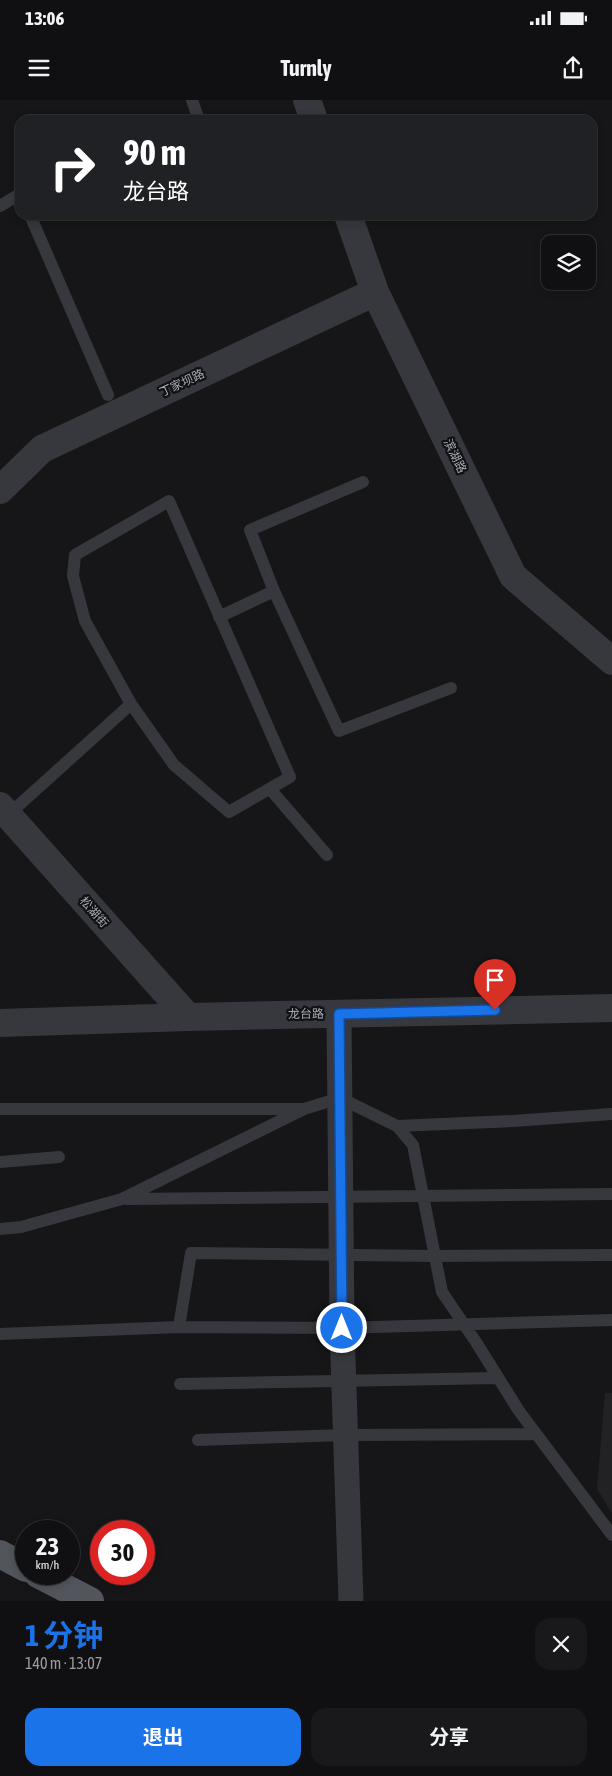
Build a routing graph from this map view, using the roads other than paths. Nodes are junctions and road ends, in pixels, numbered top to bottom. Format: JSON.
{"nodes":[{"id":1,"x":192,"y":100,"type":"edge"},
{"id":2,"x":308,"y":100,"type":"edge"},
{"id":3,"x":197,"y":115,"type":"edge"},
{"id":4,"x":312,"y":115,"type":"edge"},
{"id":5,"x":15,"y":197,"type":"edge"},
{"id":6,"x":0,"y":206,"type":"edge"},
{"id":7,"x":32,"y":220,"type":"edge"},
{"id":8,"x":350,"y":220,"type":"edge"},
{"id":9,"x":375,"y":292,"type":"junction"},
{"id":10,"x":108,"y":395,"type":"dead end"},
{"id":11,"x":363,"y":482,"type":"dead end"},
{"id":12,"x":0,"y":490,"type":"edge"},
{"id":13,"x":274,"y":591,"type":"junction"},
{"id":14,"x":220,"y":617,"type":"junction"},
{"id":15,"x":612,"y":661,"type":"edge"},
{"id":16,"x":451,"y":688,"type":"dead end"},
{"id":17,"x":131,"y":704,"type":"junction"},
{"id":18,"x":270,"y":789,"type":"junction"},
{"id":19,"x":4,"y":811,"type":"edge"},
{"id":20,"x":327,"y":856,"type":"dead end"},
{"id":21,"x":612,"y":1008,"type":"edge"},
{"id":22,"x":339,"y":1014,"type":"junction"},
{"id":23,"x":188,"y":1017,"type":"junction"},
{"id":24,"x":0,"y":1022,"type":"edge"},
{"id":25,"x":340,"y":1098,"type":"junction"},
{"id":26,"x":304,"y":1109,"type":"junction"},
{"id":27,"x":0,"y":1110,"type":"edge"},
{"id":28,"x":612,"y":1114,"type":"edge"},
{"id":29,"x":397,"y":1126,"type":"junction"},
{"id":30,"x":59,"y":1157,"type":"dead end"},
{"id":31,"x":0,"y":1162,"type":"edge"},
{"id":32,"x":612,"y":1194,"type":"edge"},
{"id":33,"x":423,"y":1196,"type":"junction"},
{"id":34,"x":341,"y":1198,"type":"junction"},
{"id":35,"x":122,"y":1199,"type":"junction"},
{"id":36,"x":0,"y":1229,"type":"edge"},
{"id":37,"x":342,"y":1255,"type":"junction"},
{"id":38,"x":612,"y":1255,"type":"edge"},
{"id":39,"x":434,"y":1256,"type":"junction"},
{"id":40,"x":612,"y":1320,"type":"edge"},
{"id":41,"x":464,"y":1324,"type":"junction"},
{"id":42,"x":179,"y":1327,"type":"junction"},
{"id":43,"x":342,"y":1328,"type":"junction"},
{"id":44,"x":0,"y":1334,"type":"edge"},
{"id":45,"x":498,"y":1378,"type":"junction"},
{"id":46,"x":344,"y":1380,"type":"junction"},
{"id":47,"x":180,"y":1384,"type":"dead end"},
{"id":48,"x":536,"y":1434,"type":"junction"},
{"id":49,"x":346,"y":1435,"type":"junction"},
{"id":50,"x":198,"y":1440,"type":"dead end"},
{"id":51,"x":612,"y":1535,"type":"edge"},
{"id":52,"x":0,"y":1554,"type":"edge"},
{"id":53,"x":15,"y":1562,"type":"edge"},
{"id":54,"x":59,"y":1585,"type":"edge"},
{"id":55,"x":90,"y":1601,"type":"edge"},
{"id":56,"x":351,"y":1601,"type":"edge"}],
"edges":[{"from":1,"to":3,"type":"lane"},
{"from":2,"to":4,"type":"street"},
{"from":5,"to":6,"type":"lane"},
{"from":7,"to":10,"type":"lane"},
{"from":8,"to":9,"type":"street","name":"滨湖路"},
{"from":9,"to":12,"type":"street","name":"丁家坝路"},
{"from":9,"to":15,"type":"street","name":"滨湖路"},
{"from":11,"to":13,"type":"lane"},
{"from":13,"to":14,"type":"lane"},
{"from":13,"to":16,"type":"lane"},
{"from":14,"to":17,"type":"lane"},
{"from":14,"to":18,"type":"lane"},
{"from":17,"to":18,"type":"lane"},
{"from":17,"to":19,"type":"lane"},
{"from":18,"to":20,"type":"lane"},
{"from":19,"to":23,"type":"street","name":"松湖街"},
{"from":21,"to":22,"type":"street","name":"龙台路"},
{"from":22,"to":23,"type":"street","name":"龙台路"},
{"from":22,"to":25,"type":"street"},
{"from":23,"to":24,"type":"street","name":"龙台路"},
{"from":25,"to":26,"type":"lane"},
{"from":25,"to":29,"type":"lane"},
{"from":25,"to":34,"type":"street"},
{"from":26,"to":27,"type":"lane"},
{"from":26,"to":35,"type":"lane"},
{"from":28,"to":29,"type":"lane"},
{"from":29,"to":33,"type":"lane"},
{"from":30,"to":31,"type":"lane"},
{"from":32,"to":33,"type":"lane"},
{"from":33,"to":34,"type":"lane"},
{"from":33,"to":39,"type":"lane"},
{"from":34,"to":35,"type":"lane"},
{"from":34,"to":37,"type":"street"},
{"from":35,"to":36,"type":"lane"},
{"from":37,"to":39,"type":"lane"},
{"from":37,"to":42,"type":"lane"},
{"from":37,"to":43,"type":"street"},
{"from":38,"to":39,"type":"lane"},
{"from":39,"to":41,"type":"lane"},
{"from":40,"to":41,"type":"lane"},
{"from":41,"to":43,"type":"lane"},
{"from":41,"to":45,"type":"lane"},
{"from":42,"to":43,"type":"lane"},
{"from":42,"to":44,"type":"lane"},
{"from":43,"to":46,"type":"street"},
{"from":45,"to":46,"type":"lane"},
{"from":45,"to":48,"type":"lane"},
{"from":46,"to":47,"type":"lane"},
{"from":46,"to":49,"type":"street"},
{"from":48,"to":49,"type":"lane"},
{"from":48,"to":51,"type":"lane"},
{"from":49,"to":50,"type":"lane"},
{"from":49,"to":56,"type":"street"},
{"from":52,"to":53,"type":"main road"},
{"from":54,"to":55,"type":"main road"}]}
